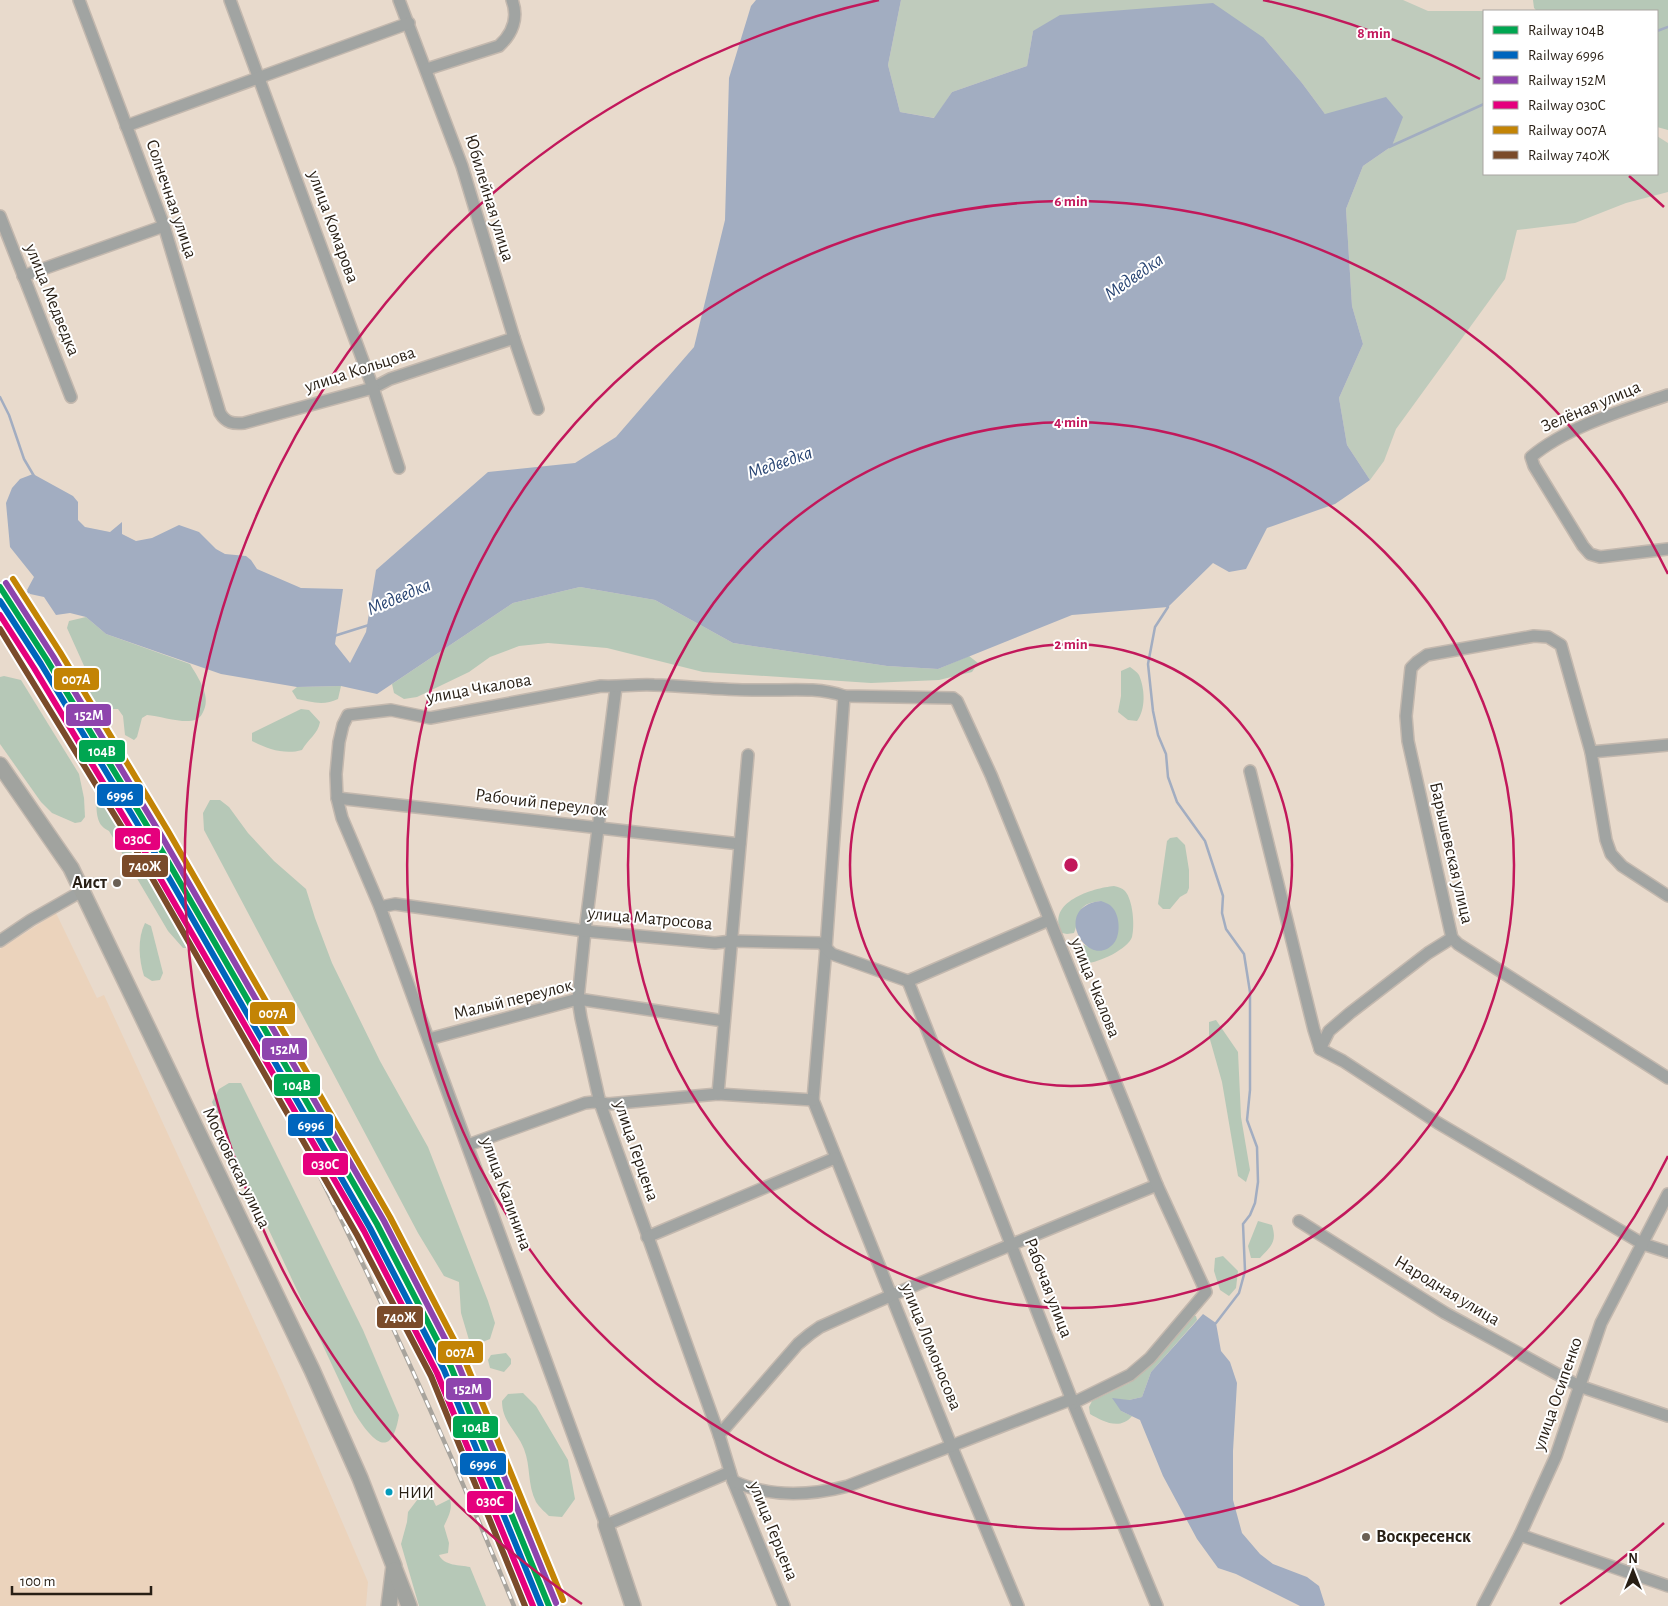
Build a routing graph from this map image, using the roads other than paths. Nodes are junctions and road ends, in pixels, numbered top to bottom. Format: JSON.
{"nodes":[{"id":1,"x":79,"y":0,"type":"edge"},
{"id":2,"x":230,"y":0,"type":"edge"},
{"id":3,"x":399,"y":0,"type":"edge"},
{"id":4,"x":512,"y":0,"type":"edge"},
{"id":5,"x":408,"y":23,"type":"junction"},
{"id":6,"x":427,"y":69,"type":"junction"},
{"id":7,"x":259,"y":78,"type":"junction"},
{"id":8,"x":126,"y":126,"type":"junction"},
{"id":9,"x":0,"y":216,"type":"edge"},
{"id":10,"x":164,"y":226,"type":"junction"},
{"id":11,"x":23,"y":276,"type":"junction"},
{"id":12,"x":514,"y":338,"type":"junction"},
{"id":13,"x":373,"y":388,"type":"junction"},
{"id":14,"x":1668,"y":395,"type":"edge"},
{"id":15,"x":71,"y":397,"type":"dead end"},
{"id":16,"x":538,"y":409,"type":"dead end"},
{"id":17,"x":220,"y":413,"type":"joint"},
{"id":18,"x":399,"y":468,"type":"dead end"},
{"id":19,"x":1668,"y":550,"type":"edge"},
{"id":20,"x":616,"y":687,"type":"junction"},
{"id":21,"x":844,"y":696,"type":"junction"},
{"id":22,"x":348,"y":715,"type":"joint"},
{"id":23,"x":1668,"y":745,"type":"edge"},
{"id":24,"x":1591,"y":752,"type":"junction"},
{"id":25,"x":748,"y":755,"type":"dead end"},
{"id":26,"x":0,"y":765,"type":"edge"},
{"id":27,"x":1250,"y":771,"type":"dead end"},
{"id":28,"x":338,"y":798,"type":"junction"},
{"id":29,"x":598,"y":827,"type":"junction"},
{"id":30,"x":740,"y":844,"type":"junction"},
{"id":31,"x":82,"y":891,"type":"junction"},
{"id":32,"x":1668,"y":896,"type":"edge"},
{"id":33,"x":380,"y":907,"type":"junction"},
{"id":34,"x":1049,"y":920,"type":"junction"},
{"id":35,"x":585,"y":931,"type":"junction"},
{"id":36,"x":1452,"y":938,"type":"junction"},
{"id":37,"x":0,"y":941,"type":"edge"},
{"id":38,"x":732,"y":941,"type":"junction"},
{"id":39,"x":826,"y":948,"type":"junction"},
{"id":40,"x":908,"y":981,"type":"junction"},
{"id":41,"x":578,"y":999,"type":"junction"},
{"id":42,"x":724,"y":1021,"type":"junction"},
{"id":43,"x":429,"y":1039,"type":"junction"},
{"id":44,"x":1320,"y":1049,"type":"junction"},
{"id":45,"x":1668,"y":1078,"type":"edge"},
{"id":46,"x":718,"y":1094,"type":"junction"},
{"id":47,"x":813,"y":1100,"type":"junction"},
{"id":48,"x":600,"y":1103,"type":"junction"},
{"id":49,"x":468,"y":1145,"type":"junction"},
{"id":50,"x":835,"y":1158,"type":"junction"},
{"id":51,"x":1157,"y":1185,"type":"junction"},
{"id":52,"x":1668,"y":1194,"type":"edge"},
{"id":53,"x":1299,"y":1221,"type":"dead end"},
{"id":54,"x":647,"y":1237,"type":"junction"},
{"id":55,"x":1012,"y":1244,"type":"junction"},
{"id":56,"x":1644,"y":1244,"type":"junction"},
{"id":57,"x":1668,"y":1252,"type":"edge"},
{"id":58,"x":892,"y":1294,"type":"junction"},
{"id":59,"x":1579,"y":1386,"type":"junction"},
{"id":60,"x":1073,"y":1401,"type":"junction"},
{"id":61,"x":1668,"y":1416,"type":"edge"},
{"id":62,"x":719,"y":1435,"type":"junction"},
{"id":63,"x":951,"y":1445,"type":"junction"},
{"id":64,"x":732,"y":1476,"type":"junction"},
{"id":65,"x":606,"y":1525,"type":"junction"},
{"id":66,"x":1520,"y":1536,"type":"junction"},
{"id":67,"x":394,"y":1566,"type":"junction"},
{"id":68,"x":1668,"y":1586,"type":"edge"},
{"id":69,"x":389,"y":1606,"type":"edge"},
{"id":70,"x":409,"y":1606,"type":"edge"},
{"id":71,"x":633,"y":1606,"type":"edge"},
{"id":72,"x":784,"y":1606,"type":"edge"},
{"id":73,"x":1018,"y":1606,"type":"edge"},
{"id":74,"x":1157,"y":1606,"type":"edge"},
{"id":75,"x":1483,"y":1606,"type":"edge"}],
"edges":[{"from":1,"to":8,"type":"street","name":"Солнечная улица"},
{"from":2,"to":7,"type":"street","name":"улица Комарова"},
{"from":3,"to":5,"type":"street","name":"Юбилейная улица"},
{"from":4,"to":6,"type":"street"},
{"from":5,"to":6,"type":"street","name":"Юбилейная улица"},
{"from":5,"to":7,"type":"street"},
{"from":6,"to":12,"type":"street","name":"Юбилейная улица"},
{"from":7,"to":8,"type":"street"},
{"from":7,"to":13,"type":"street","name":"улица Комарова"},
{"from":8,"to":10,"type":"street","name":"Солнечная улица"},
{"from":9,"to":11,"type":"street","name":"улица Медведка"},
{"from":10,"to":11,"type":"street"},
{"from":10,"to":17,"type":"street","name":"Солнечная улица"},
{"from":11,"to":15,"type":"street","name":"улица Медведка"},
{"from":12,"to":13,"type":"street","name":"улица Кольцова"},
{"from":12,"to":16,"type":"street","name":"Юбилейная улица"},
{"from":13,"to":17,"type":"street","name":"улица Кольцова"},
{"from":13,"to":18,"type":"street","name":"улица Комарова"},
{"from":14,"to":19,"type":"street","name":"Зелёная улица"},
{"from":20,"to":21,"type":"street","name":"улица Чкалова"},
{"from":20,"to":22,"type":"street","name":"улица Чкалова"},
{"from":20,"to":29,"type":"street","name":"улица Герцена"},
{"from":21,"to":34,"type":"street","name":"улица Чкалова"},
{"from":21,"to":39,"type":"street"},
{"from":22,"to":28,"type":"street","name":"улица Калинина"},
{"from":23,"to":24,"type":"street"},
{"from":24,"to":32,"type":"street"},
{"from":24,"to":36,"type":"street","name":"Барышевская улица"},
{"from":25,"to":30,"type":"street"},
{"from":26,"to":31,"type":"street","name":"Московская улица"},
{"from":27,"to":44,"type":"street"},
{"from":28,"to":29,"type":"street","name":"Рабочий переулок"},
{"from":28,"to":33,"type":"street","name":"улица Калинина"},
{"from":29,"to":30,"type":"street","name":"Рабочий переулок"},
{"from":29,"to":35,"type":"street","name":"улица Герцена"},
{"from":30,"to":38,"type":"street"},
{"from":31,"to":37,"type":"street"},
{"from":31,"to":67,"type":"street","name":"Московская улица"},
{"from":33,"to":35,"type":"street","name":"улица Матросова"},
{"from":33,"to":43,"type":"street","name":"улица Калинина"},
{"from":34,"to":40,"type":"street"},
{"from":34,"to":51,"type":"street","name":"улица Чкалова"},
{"from":35,"to":38,"type":"street","name":"улица Матросова"},
{"from":35,"to":41,"type":"street","name":"улица Герцена"},
{"from":36,"to":44,"type":"street"},
{"from":36,"to":45,"type":"street","name":"Барышевская улица"},
{"from":38,"to":39,"type":"street","name":"улица Матросова"},
{"from":38,"to":42,"type":"street"},
{"from":39,"to":40,"type":"street","name":"улица Матросова"},
{"from":39,"to":47,"type":"street"},
{"from":40,"to":55,"type":"street","name":"Рабочая улица"},
{"from":41,"to":42,"type":"street","name":"Малый переулок"},
{"from":41,"to":43,"type":"street","name":"Малый переулок"},
{"from":41,"to":48,"type":"street","name":"улица Герцена"},
{"from":42,"to":46,"type":"street"},
{"from":43,"to":49,"type":"street","name":"улица Калинина"},
{"from":44,"to":56,"type":"street"},
{"from":46,"to":47,"type":"street"},
{"from":46,"to":48,"type":"street"},
{"from":47,"to":50,"type":"street","name":"улица Ломоносова"},
{"from":48,"to":49,"type":"street"},
{"from":48,"to":54,"type":"street","name":"улица Герцена"},
{"from":49,"to":65,"type":"street","name":"улица Калинина"},
{"from":50,"to":54,"type":"street"},
{"from":50,"to":58,"type":"street","name":"улица Ломоносова"},
{"from":51,"to":55,"type":"street"},
{"from":51,"to":60,"type":"street","name":"улица Чкалова"},
{"from":52,"to":56,"type":"street","name":"улица Осипенко"},
{"from":53,"to":59,"type":"street","name":"Народная улица"},
{"from":54,"to":62,"type":"street","name":"улица Герцена"},
{"from":55,"to":58,"type":"street"},
{"from":55,"to":60,"type":"street","name":"Рабочая улица"},
{"from":56,"to":57,"type":"street"},
{"from":56,"to":59,"type":"street","name":"улица Осипенко"},
{"from":58,"to":62,"type":"street"},
{"from":58,"to":63,"type":"street","name":"улица Ломоносова"},
{"from":59,"to":61,"type":"street","name":"Народная улица"},
{"from":59,"to":66,"type":"street","name":"улица Осипенко"},
{"from":60,"to":63,"type":"street"},
{"from":60,"to":74,"type":"street","name":"Рабочая улица"},
{"from":62,"to":64,"type":"street","name":"улица Герцена"},
{"from":63,"to":64,"type":"street"},
{"from":63,"to":73,"type":"street","name":"улица Ломоносова"},
{"from":64,"to":65,"type":"street"},
{"from":64,"to":72,"type":"street","name":"улица Герцена"},
{"from":65,"to":71,"type":"street","name":"улица Калинина"},
{"from":66,"to":68,"type":"street"},
{"from":66,"to":75,"type":"street","name":"улица Осипенко"},
{"from":67,"to":69,"type":"street","name":"Московская улица"},
{"from":67,"to":70,"type":"street"}]}
